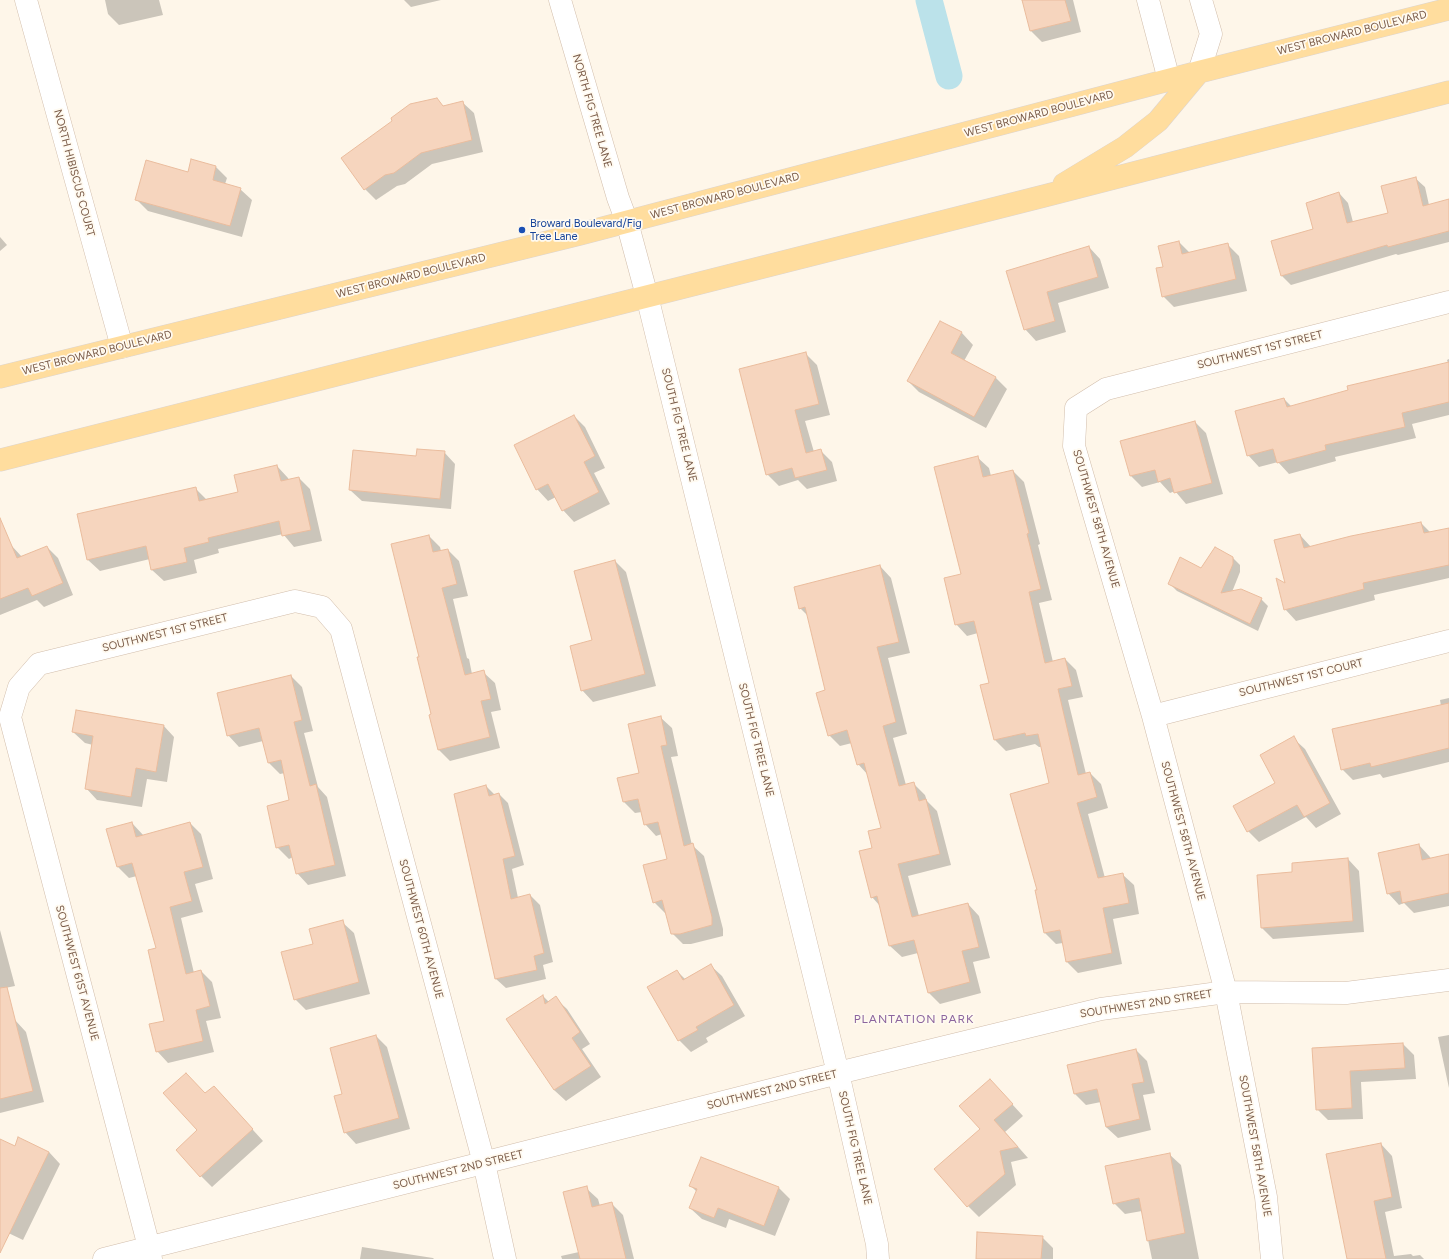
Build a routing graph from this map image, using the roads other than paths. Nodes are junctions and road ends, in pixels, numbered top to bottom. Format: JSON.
{"nodes":[{"id":1,"x":26,"y":0,"type":"edge"},
{"id":2,"x":560,"y":0,"type":"edge"},
{"id":3,"x":1148,"y":0,"type":"edge"},
{"id":4,"x":1201,"y":0,"type":"edge"},
{"id":5,"x":1449,"y":9,"type":"edge"},
{"id":6,"x":1199,"y":72,"type":"junction"},
{"id":7,"x":1169,"y":80,"type":"junction"},
{"id":8,"x":1449,"y":92,"type":"edge"},
{"id":9,"x":1044,"y":196,"type":"junction"},
{"id":10,"x":627,"y":222,"type":"junction"},
{"id":11,"x":647,"y":296,"type":"junction"},
{"id":12,"x":1449,"y":302,"type":"edge"},
{"id":13,"x":122,"y":347,"type":"junction"},
{"id":14,"x":0,"y":377,"type":"edge"},
{"id":15,"x":1076,"y":408,"type":"joint"},
{"id":16,"x":0,"y":460,"type":"edge"},
{"id":17,"x":322,"y":607,"type":"joint"},
{"id":18,"x":1449,"y":641,"type":"edge"},
{"id":19,"x":19,"y":687,"type":"joint"},
{"id":20,"x":1153,"y":716,"type":"junction"},
{"id":21,"x":1449,"y":980,"type":"edge"},
{"id":22,"x":1226,"y":992,"type":"junction"},
{"id":23,"x":838,"y":1072,"type":"junction"},
{"id":24,"x":484,"y":1163,"type":"junction"},
{"id":25,"x":150,"y":1253,"type":"edge"},
{"id":26,"x":104,"y":1259,"type":"edge"},
{"id":27,"x":506,"y":1259,"type":"edge"},
{"id":28,"x":878,"y":1259,"type":"edge"},
{"id":29,"x":1272,"y":1259,"type":"edge"}],
"edges":[{"from":1,"to":13,"type":"street","name":"NORTH HIBISCUS COURT"},
{"from":2,"to":10,"type":"street","name":"NORTH FIG TREE LANE"},
{"from":3,"to":7,"type":"street"},
{"from":4,"to":6,"type":"street"},
{"from":5,"to":6,"type":"main road","name":"WEST BROWARD BOULEVARD"},
{"from":6,"to":7,"type":"main road","name":"WEST BROWARD BOULEVARD"},
{"from":6,"to":9,"type":"main road"},
{"from":7,"to":10,"type":"main road","name":"WEST BROWARD BOULEVARD"},
{"from":8,"to":9,"type":"main road"},
{"from":9,"to":11,"type":"main road"},
{"from":10,"to":11,"type":"street","name":"SOUTH FIG TREE LANE"},
{"from":10,"to":13,"type":"main road","name":"WEST BROWARD BOULEVARD"},
{"from":11,"to":16,"type":"main road"},
{"from":11,"to":23,"type":"street","name":"SOUTH FIG TREE LANE"},
{"from":12,"to":15,"type":"street","name":"SOUTHWEST 1ST STREET"},
{"from":13,"to":14,"type":"main road","name":"WEST BROWARD BOULEVARD"},
{"from":15,"to":20,"type":"street","name":"SOUTHWEST 58TH AVENUE"},
{"from":17,"to":19,"type":"street","name":"SOUTHWEST 1ST STREET"},
{"from":17,"to":24,"type":"street","name":"SOUTHWEST 60TH AVENUE"},
{"from":18,"to":20,"type":"street","name":"SOUTHWEST 1ST COURT"},
{"from":19,"to":25,"type":"street","name":"SOUTHWEST 61ST AVENUE"},
{"from":20,"to":22,"type":"street","name":"SOUTHWEST 58TH AVENUE"},
{"from":21,"to":22,"type":"street","name":"SOUTHWEST 2ND STREET"},
{"from":22,"to":23,"type":"street","name":"SOUTHWEST 2ND STREET"},
{"from":22,"to":29,"type":"street","name":"SOUTHWEST 58TH AVENUE"},
{"from":23,"to":24,"type":"street","name":"SOUTHWEST 2ND STREET"},
{"from":23,"to":28,"type":"street","name":"SOUTH FIG TREE LANE"},
{"from":24,"to":25,"type":"street","name":"SOUTHWEST 2ND STREET"},
{"from":24,"to":27,"type":"street","name":"SOUTHWEST 60TH AVENUE"},
{"from":25,"to":26,"type":"street","name":"SOUTHWEST 2ND STREET"}]}
